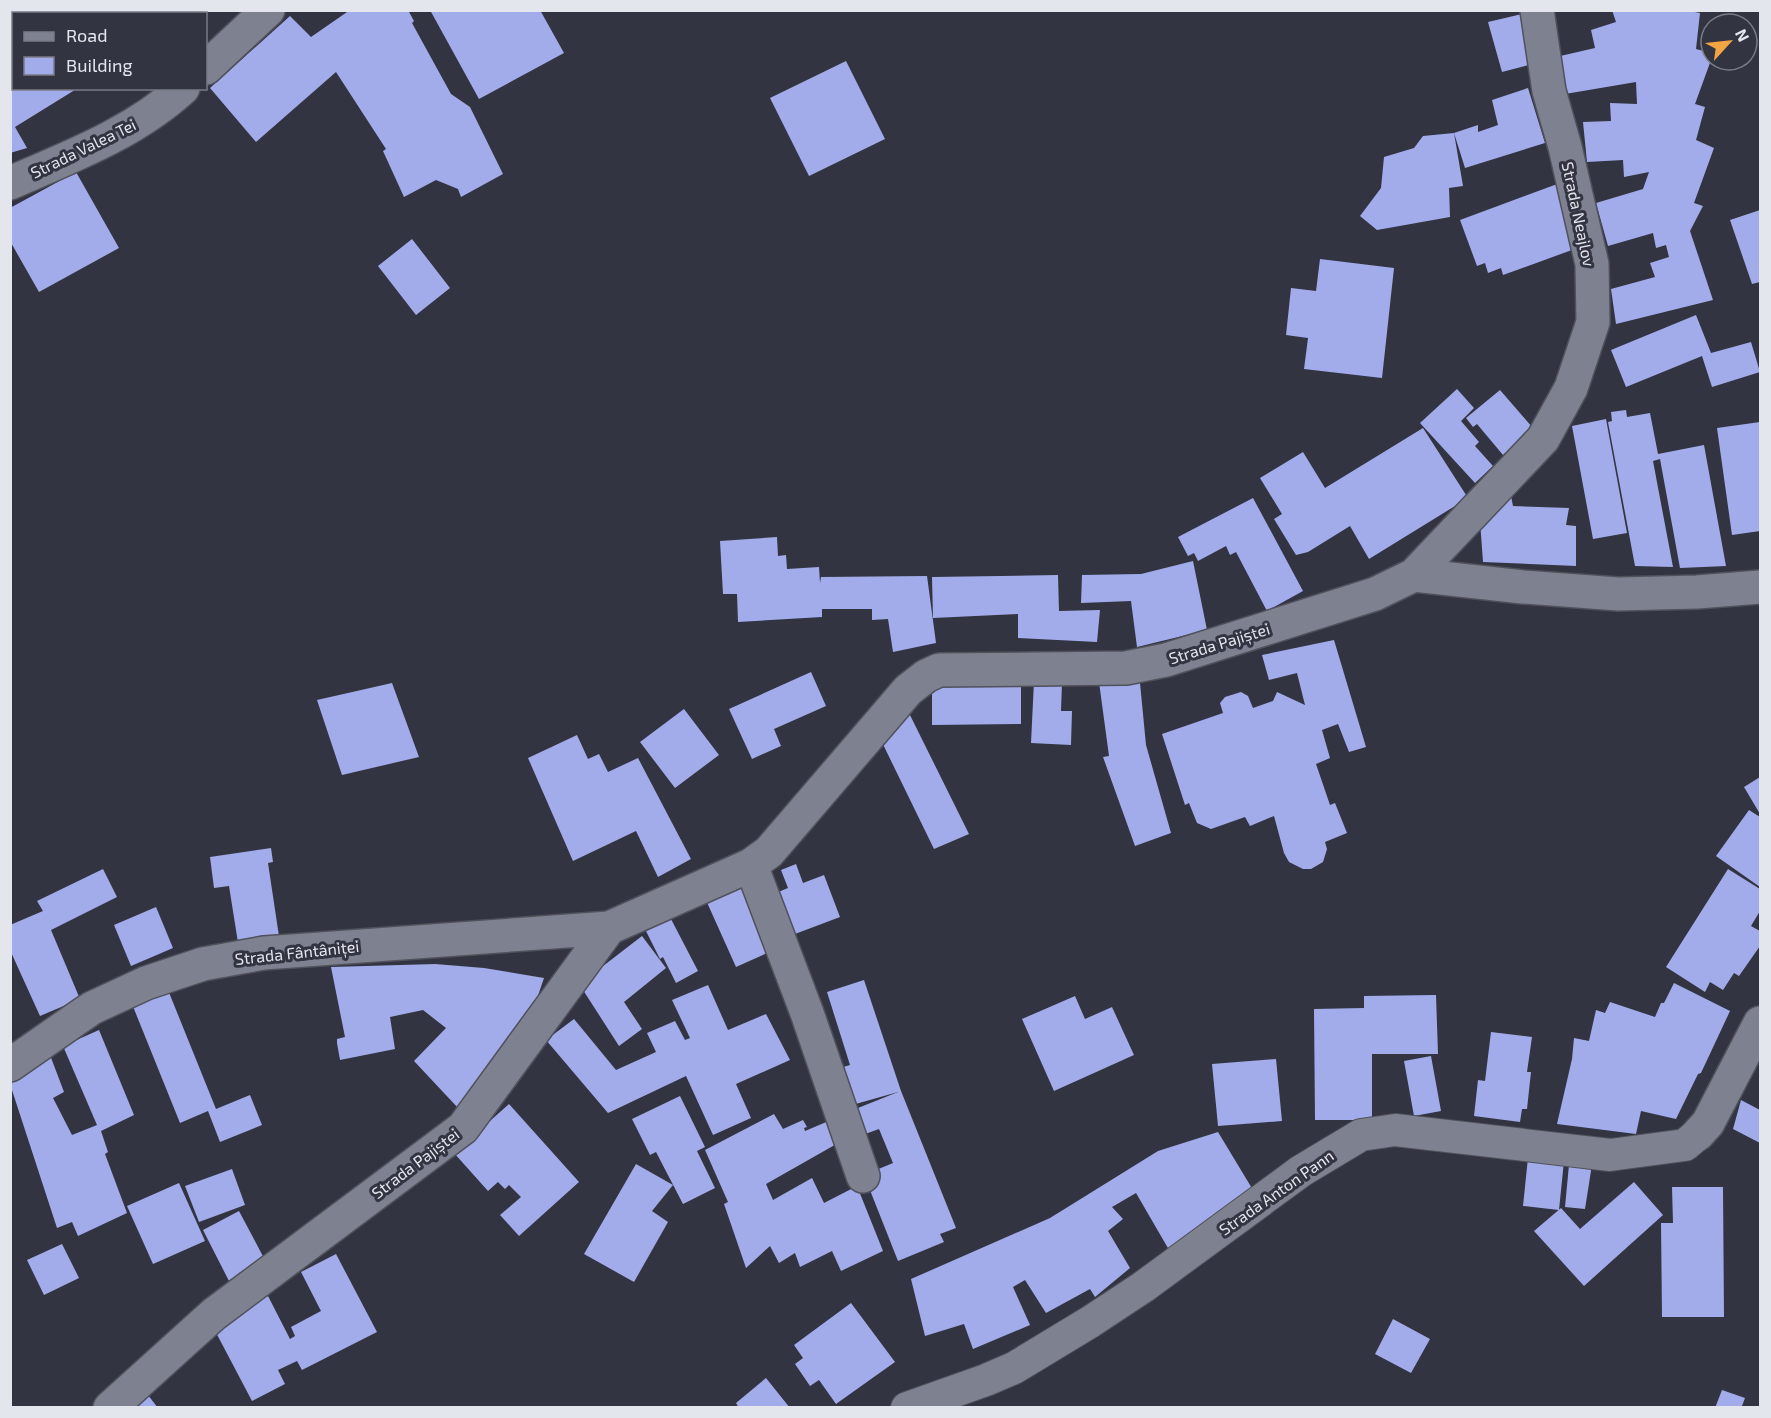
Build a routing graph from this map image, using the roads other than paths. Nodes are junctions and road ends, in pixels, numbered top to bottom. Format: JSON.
{"nodes":[{"id":1,"x":268,"y":10,"type":"edge"},
{"id":2,"x":1537,"y":10,"type":"edge"},
{"id":3,"x":207,"y":67,"type":"edge"},
{"id":4,"x":180,"y":90,"type":"edge"},
{"id":5,"x":10,"y":183,"type":"edge"},
{"id":6,"x":1414,"y":575,"type":"junction"},
{"id":7,"x":1761,"y":587,"type":"edge"},
{"id":8,"x":752,"y":865,"type":"junction"},
{"id":9,"x":609,"y":928,"type":"junction"},
{"id":10,"x":1761,"y":1023,"type":"edge"},
{"id":11,"x":10,"y":1065,"type":"edge"},
{"id":12,"x":1698,"y":1134,"type":"joint"},
{"id":13,"x":863,"y":1176,"type":"dead end"},
{"id":14,"x":110,"y":1407,"type":"edge"},
{"id":15,"x":907,"y":1407,"type":"edge"}],
"edges":[{"from":1,"to":3,"type":"street"},
{"from":2,"to":6,"type":"street","name":"Strada Neajlov"},
{"from":4,"to":5,"type":"street","name":"Strada Valea Tei"},
{"from":6,"to":7,"type":"street"},
{"from":6,"to":8,"type":"street","name":"Strada Pajiștei"},
{"from":8,"to":9,"type":"street","name":"Strada Pajiștei"},
{"from":8,"to":13,"type":"street"},
{"from":9,"to":11,"type":"street","name":"Strada Fântâniței"},
{"from":9,"to":14,"type":"street","name":"Strada Pajiștei"},
{"from":10,"to":12,"type":"street","name":"Strada Anton Pann"},
{"from":12,"to":15,"type":"street","name":"Strada Anton Pann"}]}
